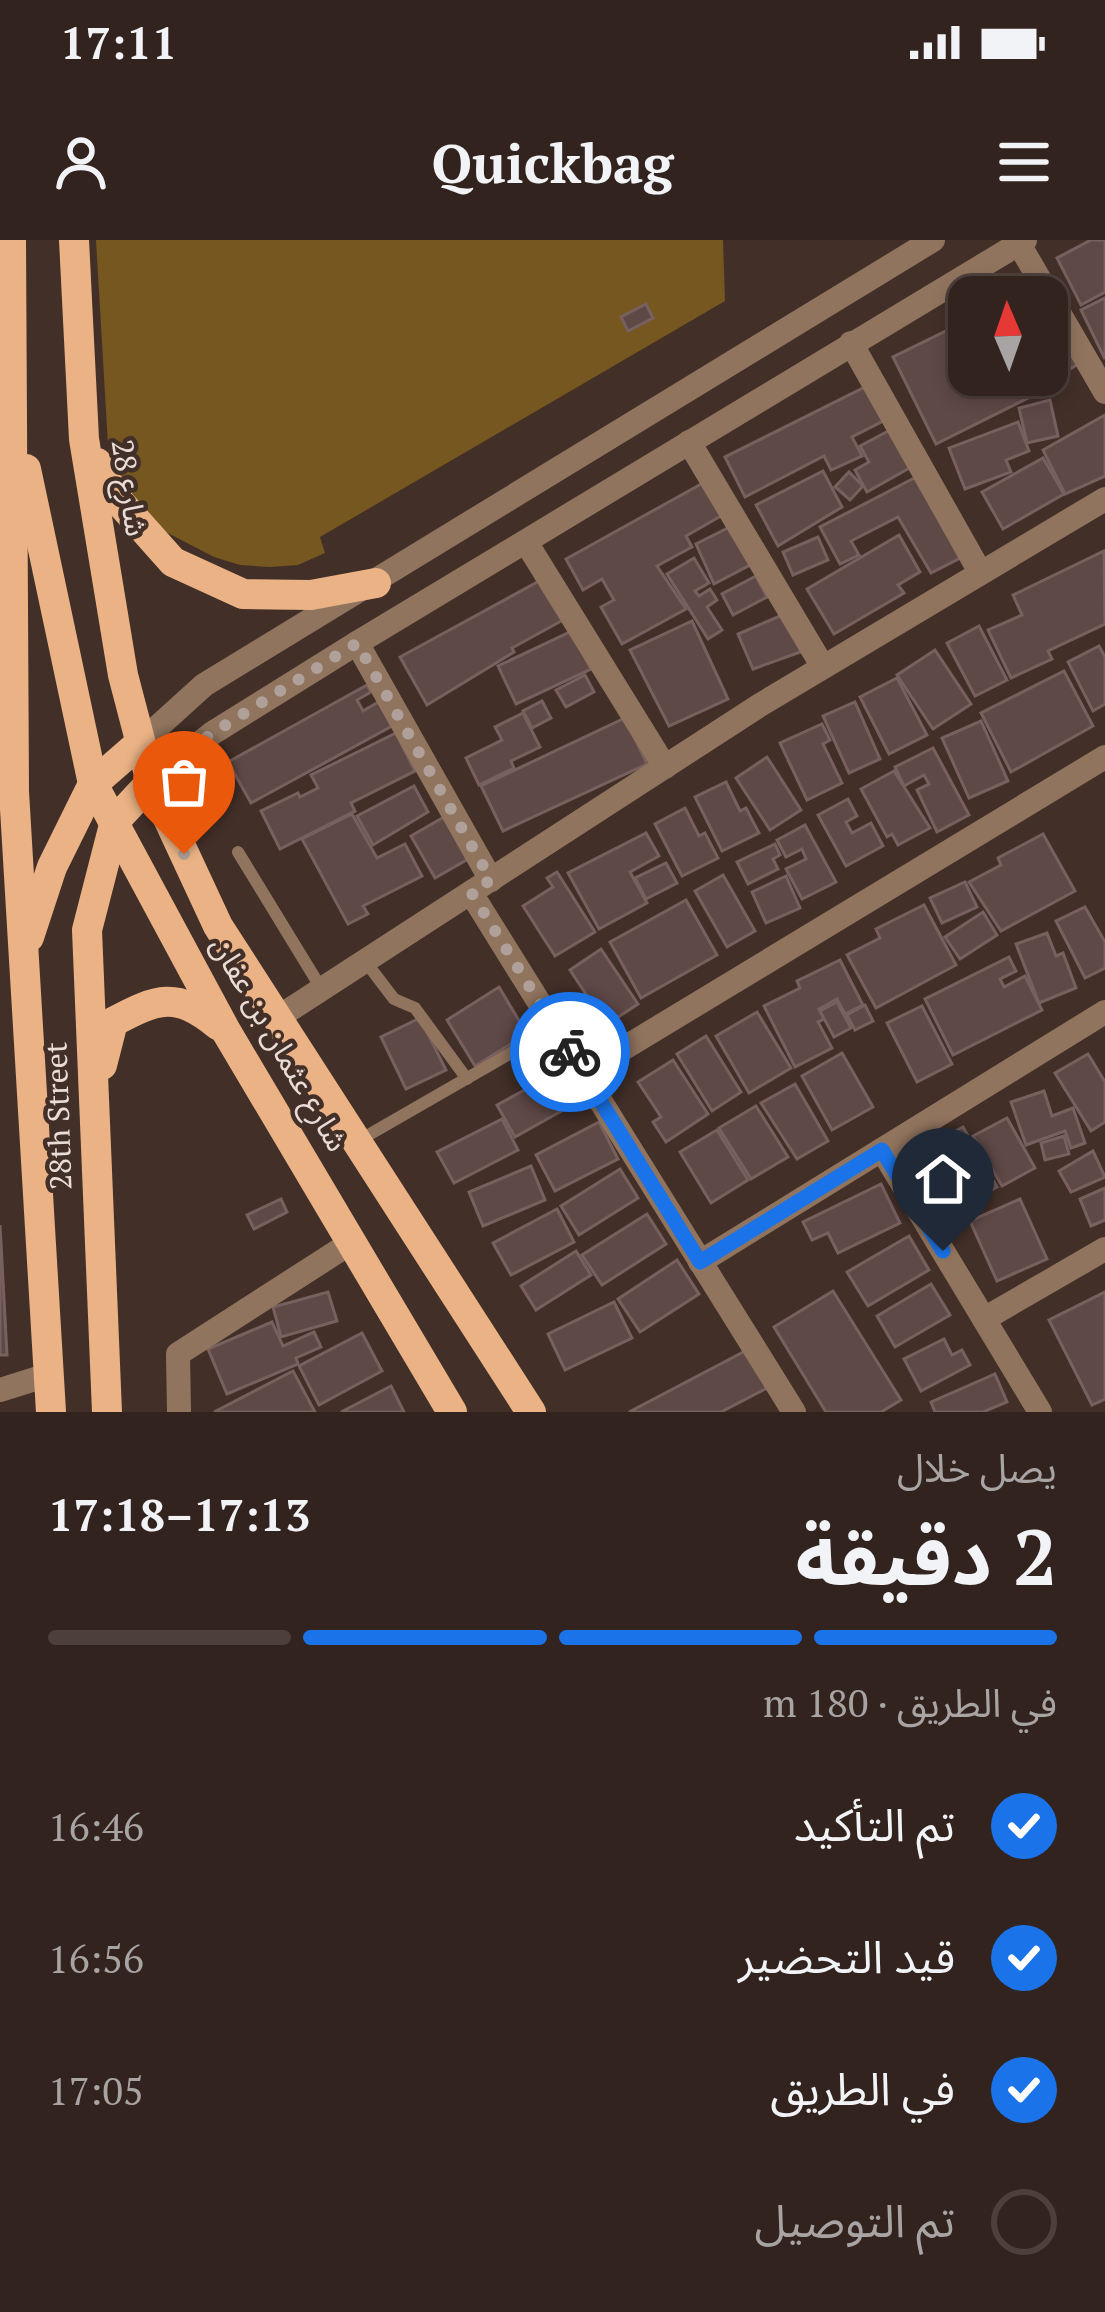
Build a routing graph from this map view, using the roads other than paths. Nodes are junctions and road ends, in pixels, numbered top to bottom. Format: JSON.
{"nodes":[{"id":1,"x":74,"y":240,"type":"edge"},
{"id":2,"x":933,"y":240,"type":"edge"},
{"id":3,"x":1022,"y":242,"type":"edge"},
{"id":4,"x":7,"y":257,"type":"edge"},
{"id":5,"x":851,"y":343,"type":"junction"},
{"id":6,"x":1105,"y":392,"type":"edge"},
{"id":7,"x":14,"y":417,"type":"junction"},
{"id":8,"x":84,"y":439,"type":"junction"},
{"id":9,"x":689,"y":442,"type":"junction"},
{"id":10,"x":1105,"y":499,"type":"edge"},
{"id":11,"x":526,"y":542,"type":"junction"},
{"id":12,"x":6,"y":548,"type":"edge"},
{"id":13,"x":980,"y":572,"type":"junction"},
{"id":14,"x":376,"y":583,"type":"junction"},
{"id":15,"x":357,"y":643,"type":"junction"},
{"id":16,"x":823,"y":667,"type":"junction"},
{"id":17,"x":140,"y":743,"type":"junction"},
{"id":18,"x":1105,"y":758,"type":"edge"},
{"id":19,"x":665,"y":767,"type":"junction"},
{"id":20,"x":151,"y":782,"type":"junction"},
{"id":21,"x":94,"y":784,"type":"junction"},
{"id":22,"x":115,"y":820,"type":"junction"},
{"id":23,"x":238,"y":852,"type":"dead end"},
{"id":24,"x":481,"y":886,"type":"junction"},
{"id":25,"x":23,"y":957,"type":"junction"},
{"id":26,"x":365,"y":961,"type":"junction"},
{"id":27,"x":322,"y":989,"type":"junction"},
{"id":28,"x":1105,"y":1012,"type":"edge"},
{"id":29,"x":277,"y":1018,"type":"junction"},
{"id":30,"x":226,"y":1031,"type":"junction"},
{"id":31,"x":523,"y":1046,"type":"dead end"},
{"id":32,"x":583,"y":1073,"type":"junction"},
{"id":33,"x":467,"y":1079,"type":"junction"},
{"id":34,"x":94,"y":1094,"type":"junction"},
{"id":35,"x":357,"y":1142,"type":"junction"},
{"id":36,"x":882,"y":1150,"type":"junction"},
{"id":37,"x":352,"y":1242,"type":"junction"},
{"id":38,"x":1105,"y":1249,"type":"edge"},
{"id":39,"x":700,"y":1262,"type":"junction"},
{"id":40,"x":984,"y":1318,"type":"junction"},
{"id":41,"x":51,"y":1374,"type":"junction"},
{"id":42,"x":0,"y":1390,"type":"edge"},
{"id":43,"x":787,"y":1410,"type":"edge"},
{"id":44,"x":52,"y":1412,"type":"edge"},
{"id":45,"x":106,"y":1412,"type":"edge"},
{"id":46,"x":179,"y":1412,"type":"edge"},
{"id":47,"x":452,"y":1412,"type":"edge"},
{"id":48,"x":531,"y":1412,"type":"edge"},
{"id":49,"x":1040,"y":1412,"type":"edge"}],
"edges":[{"from":1,"to":8,"type":"main road","name":"شارع 28"},
{"from":2,"to":14,"type":"street"},
{"from":3,"to":5,"type":"street"},
{"from":3,"to":6,"type":"street"},
{"from":4,"to":7,"type":"main road","name":"28th Street"},
{"from":5,"to":9,"type":"street"},
{"from":5,"to":13,"type":"street"},
{"from":7,"to":12,"type":"main road","name":"28th Street"},
{"from":7,"to":21,"type":"main road","name":"شارع عثمان بن عفان"},
{"from":8,"to":14,"type":"main road"},
{"from":8,"to":17,"type":"main road","name":"شارع 28"},
{"from":9,"to":11,"type":"street"},
{"from":9,"to":16,"type":"street"},
{"from":10,"to":13,"type":"street"},
{"from":11,"to":15,"type":"street"},
{"from":11,"to":19,"type":"street"},
{"from":12,"to":25,"type":"main road","name":"28th Street"},
{"from":13,"to":16,"type":"street"},
{"from":14,"to":17,"type":"street"},
{"from":15,"to":20,"type":"street"},
{"from":15,"to":24,"type":"street"},
{"from":16,"to":19,"type":"street"},
{"from":17,"to":20,"type":"main road","name":"شارع عثمان بن عفان"},
{"from":17,"to":21,"type":"main road"},
{"from":18,"to":32,"type":"street"},
{"from":19,"to":24,"type":"street"},
{"from":20,"to":22,"type":"main road"},
{"from":20,"to":29,"type":"main road","name":"شارع عثمان بن عفان"},
{"from":21,"to":22,"type":"main road","name":"شارع عثمان بن عفان"},
{"from":21,"to":25,"type":"main road"},
{"from":22,"to":30,"type":"main road","name":"شارع عثمان بن عفان"},
{"from":22,"to":34,"type":"main road","name":"28th Street"},
{"from":23,"to":27,"type":"lane"},
{"from":24,"to":26,"type":"street"},
{"from":24,"to":32,"type":"street"},
{"from":25,"to":41,"type":"main road","name":"28th Street"},
{"from":26,"to":27,"type":"street"},
{"from":26,"to":33,"type":"lane"},
{"from":27,"to":29,"type":"street"},
{"from":28,"to":36,"type":"street"},
{"from":29,"to":35,"type":"main road","name":"شارع عثمان بن عفان"},
{"from":30,"to":34,"type":"main road"},
{"from":30,"to":37,"type":"main road","name":"شارع عثمان بن عفان"},
{"from":31,"to":33,"type":"lane"},
{"from":32,"to":39,"type":"street"},
{"from":33,"to":35,"type":"lane"},
{"from":34,"to":45,"type":"main road","name":"28th Street"},
{"from":35,"to":48,"type":"main road","name":"شارع عثمان بن عفان"},
{"from":36,"to":39,"type":"street"},
{"from":36,"to":40,"type":"street"},
{"from":37,"to":46,"type":"street"},
{"from":37,"to":47,"type":"main road","name":"شارع عثمان بن عفان"},
{"from":38,"to":40,"type":"street"},
{"from":39,"to":43,"type":"street"},
{"from":40,"to":49,"type":"street"},
{"from":41,"to":42,"type":"street"},
{"from":41,"to":44,"type":"main road","name":"28th Street"}]}
